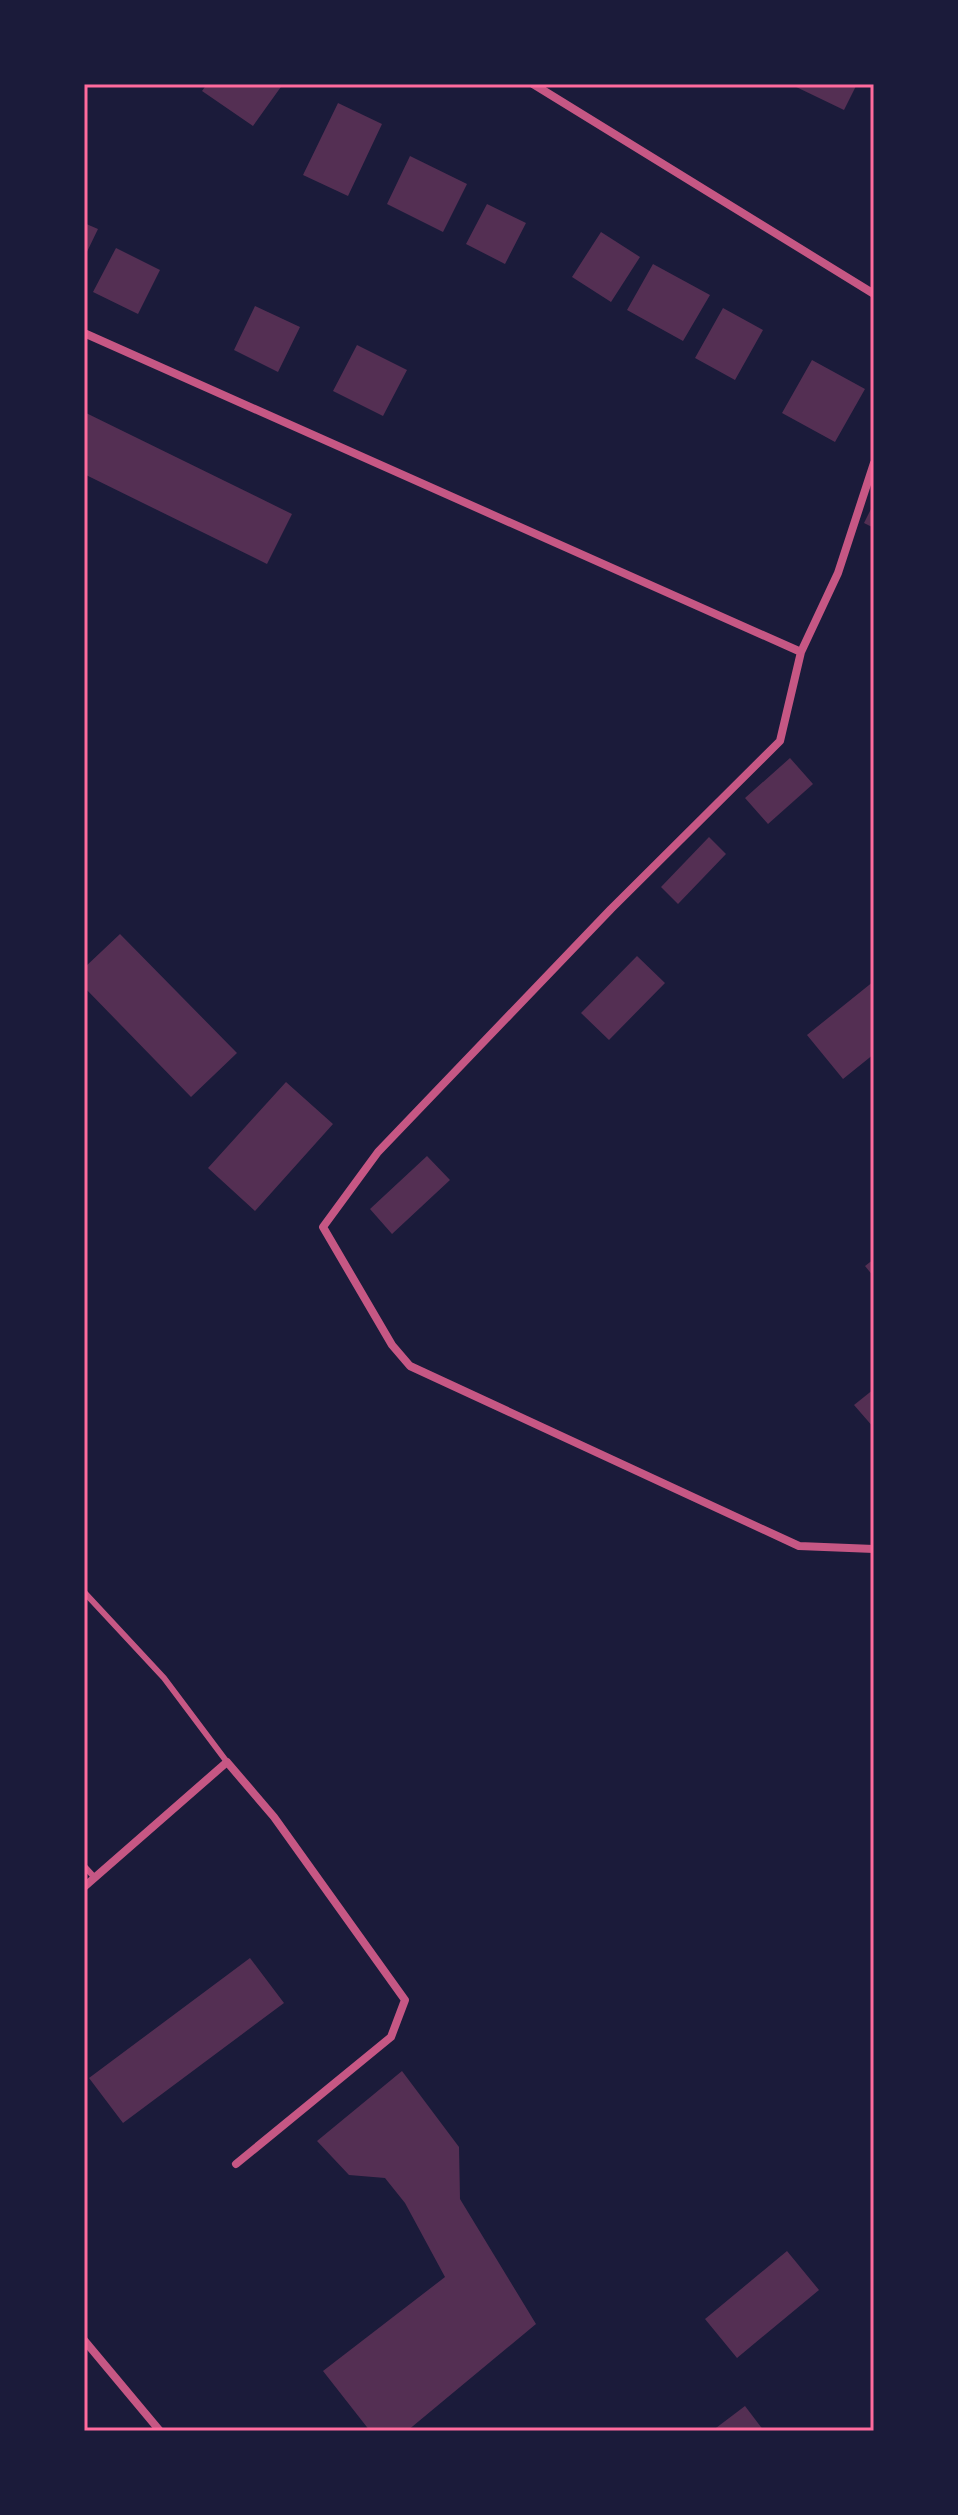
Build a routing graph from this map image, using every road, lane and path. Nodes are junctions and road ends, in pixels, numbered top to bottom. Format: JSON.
{"nodes":[{"id":1,"x":533,"y":84,"type":"edge"},
{"id":2,"x":874,"y":294,"type":"edge"},
{"id":3,"x":84,"y":333,"type":"edge"},
{"id":4,"x":874,"y":463,"type":"edge"},
{"id":5,"x":801,"y":652,"type":"junction"},
{"id":6,"x":874,"y":1549,"type":"edge"},
{"id":7,"x":84,"y":1592,"type":"edge"},
{"id":8,"x":227,"y":1762,"type":"junction"},
{"id":9,"x":84,"y":1866,"type":"edge"},
{"id":10,"x":95,"y":1878,"type":"junction"},
{"id":11,"x":84,"y":1887,"type":"edge"},
{"id":12,"x":236,"y":2164,"type":"dead end"},
{"id":13,"x":86,"y":2345,"type":"edge"},
{"id":14,"x":160,"y":2431,"type":"edge"}],
"edges":[{"from":1,"to":2,"type":"street"},
{"from":3,"to":5,"type":"street"},
{"from":4,"to":5,"type":"street"},
{"from":5,"to":6,"type":"street"},
{"from":7,"to":8,"type":"lane"},
{"from":8,"to":10,"type":"street"},
{"from":8,"to":12,"type":"street"},
{"from":9,"to":10,"type":"lane"},
{"from":10,"to":11,"type":"street"},
{"from":13,"to":14,"type":"street"}]}
